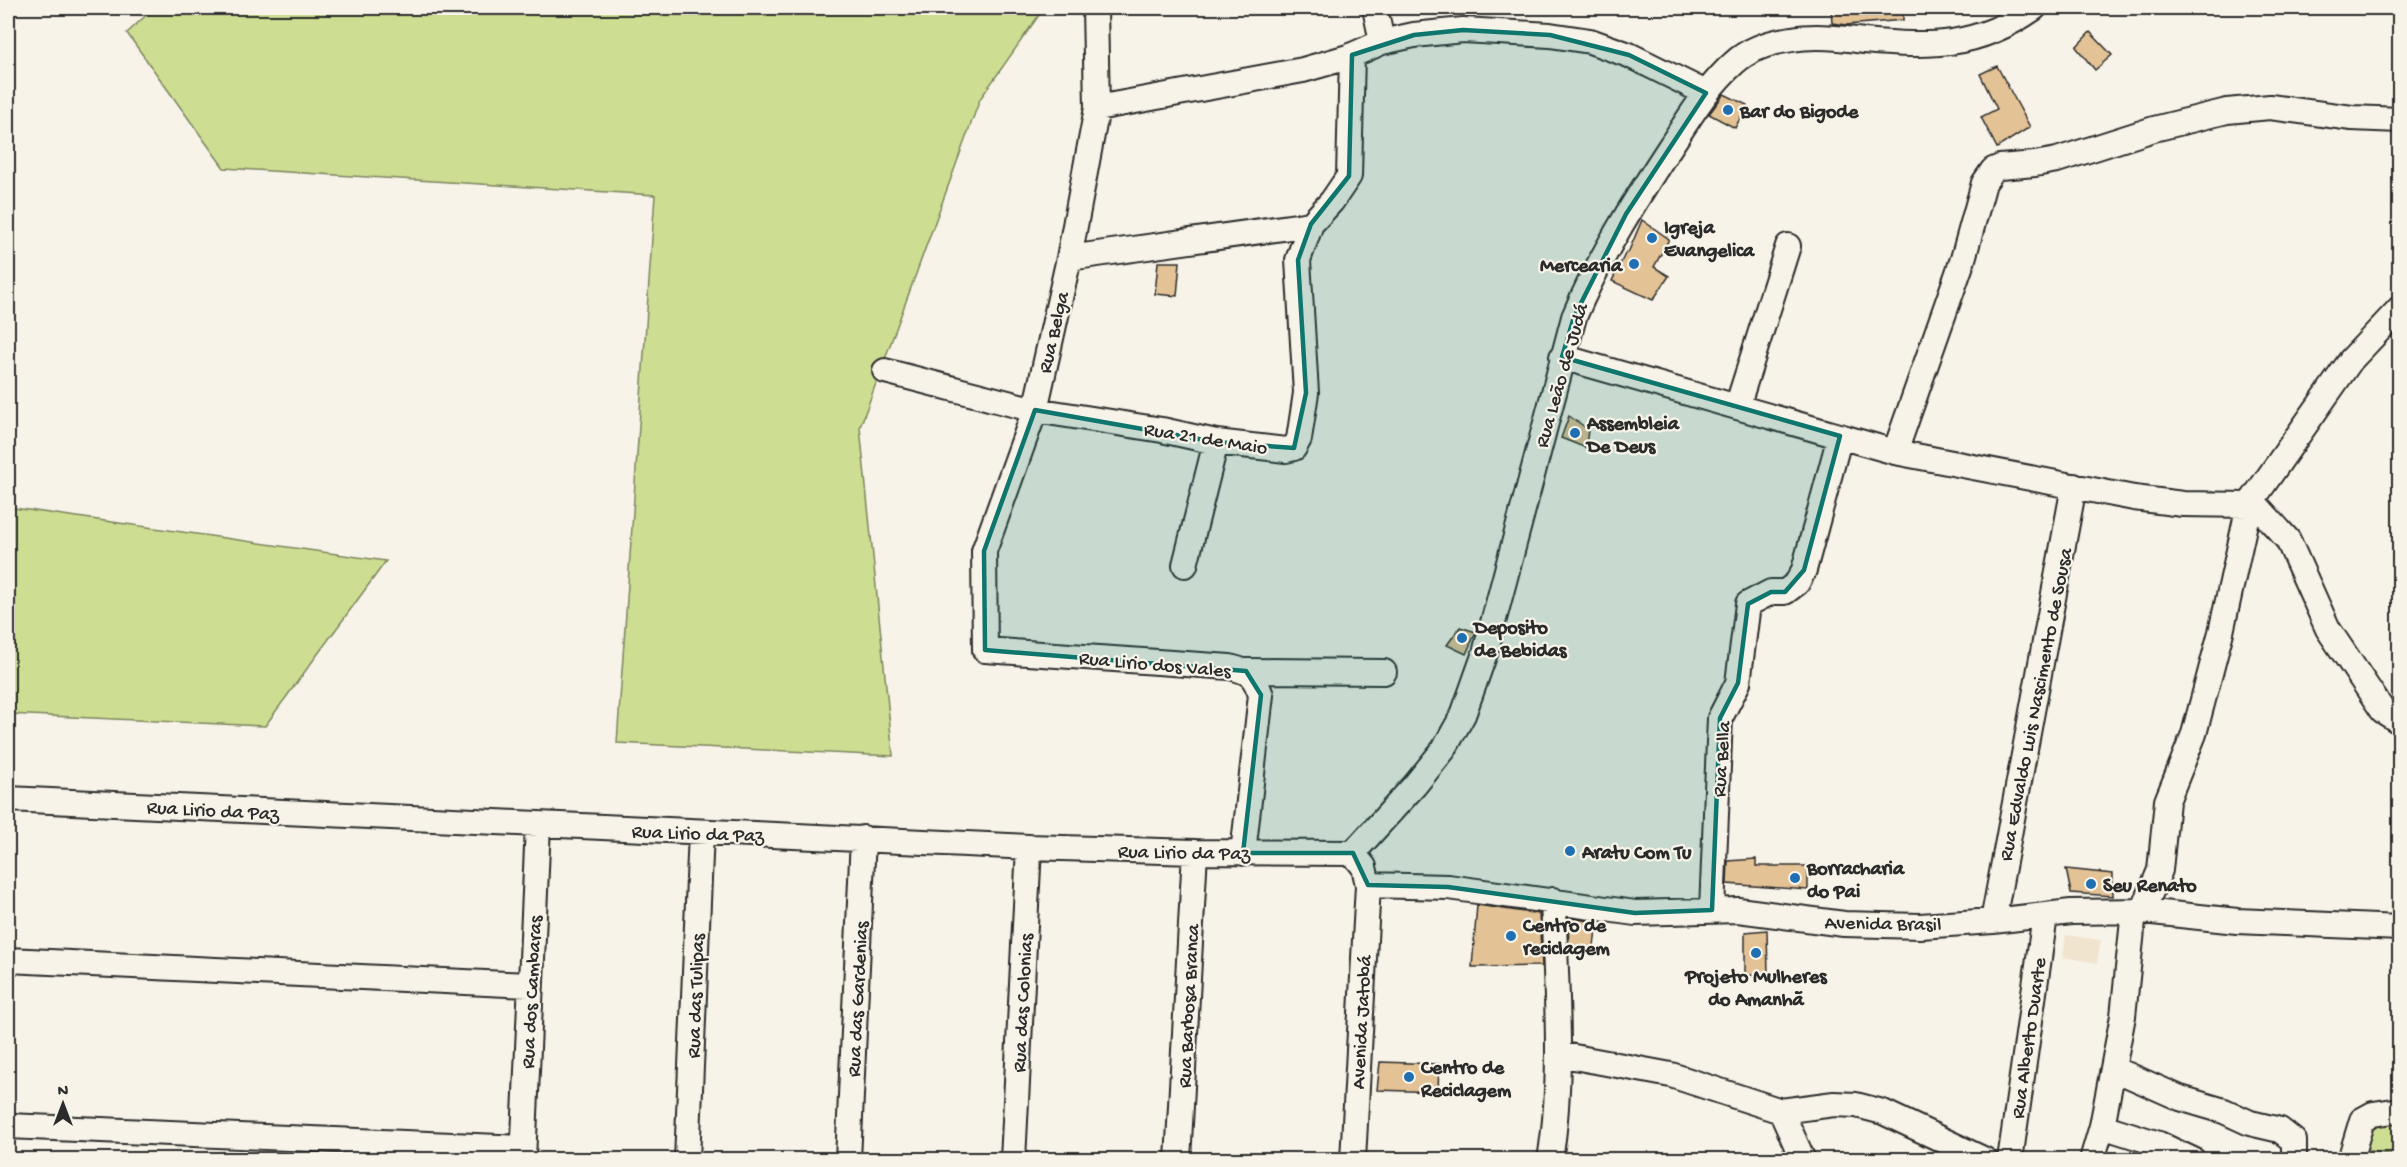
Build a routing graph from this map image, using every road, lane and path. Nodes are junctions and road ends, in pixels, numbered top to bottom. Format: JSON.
{"nodes":[{"id":1,"x":1095,"y":8,"type":"edge"},
{"id":2,"x":1376,"y":8,"type":"edge"},
{"id":3,"x":2034,"y":8,"type":"edge"},
{"id":4,"x":1382,"y":42,"type":"junction"},
{"id":5,"x":1352,"y":55,"type":"junction"},
{"id":6,"x":1706,"y":93,"type":"junction"},
{"id":7,"x":1097,"y":108,"type":"junction"},
{"id":8,"x":2400,"y":120,"type":"edge"},
{"id":9,"x":1311,"y":224,"type":"junction"},
{"id":10,"x":1788,"y":246,"type":"dead end"},
{"id":11,"x":1069,"y":258,"type":"junction"},
{"id":12,"x":2400,"y":308,"type":"edge"},
{"id":13,"x":1562,"y":357,"type":"junction"},
{"id":14,"x":885,"y":371,"type":"dead end"},
{"id":15,"x":1737,"y":407,"type":"junction"},
{"id":16,"x":1035,"y":410,"type":"junction"},
{"id":17,"x":1840,"y":436,"type":"junction"},
{"id":18,"x":1216,"y":442,"type":"junction"},
{"id":19,"x":1895,"y":452,"type":"junction"},
{"id":20,"x":2074,"y":486,"type":"junction"},
{"id":21,"x":2254,"y":506,"type":"junction"},
{"id":22,"x":1185,"y":565,"type":"dead end"},
{"id":23,"x":984,"y":651,"type":"joint"},
{"id":24,"x":1246,"y":671,"type":"junction"},
{"id":25,"x":1384,"y":672,"type":"dead end"},
{"id":26,"x":2400,"y":722,"type":"edge"},
{"id":27,"x":8,"y":799,"type":"edge"},
{"id":28,"x":538,"y":825,"type":"junction"},
{"id":29,"x":701,"y":832,"type":"junction"},
{"id":30,"x":863,"y":838,"type":"junction"},
{"id":31,"x":1029,"y":847,"type":"junction"},
{"id":32,"x":1195,"y":852,"type":"junction"},
{"id":33,"x":1244,"y":853,"type":"junction"},
{"id":34,"x":1353,"y":853,"type":"junction"},
{"id":35,"x":1368,"y":885,"type":"junction"},
{"id":36,"x":1553,"y":900,"type":"junction"},
{"id":37,"x":1712,"y":910,"type":"junction"},
{"id":38,"x":2139,"y":911,"type":"junction"},
{"id":39,"x":2045,"y":916,"type":"junction"},
{"id":40,"x":1993,"y":921,"type":"junction"},
{"id":41,"x":2400,"y":928,"type":"edge"},
{"id":42,"x":8,"y":960,"type":"edge"},
{"id":43,"x":529,"y":985,"type":"junction"},
{"id":44,"x":1558,"y":1054,"type":"junction"},
{"id":45,"x":2113,"y":1070,"type":"junction"},
{"id":46,"x":2400,"y":1110,"type":"edge"},
{"id":47,"x":1780,"y":1111,"type":"junction"},
{"id":48,"x":8,"y":1126,"type":"edge"},
{"id":49,"x":2102,"y":1126,"type":"junction"},
{"id":50,"x":523,"y":1154,"type":"edge"},
{"id":51,"x":687,"y":1160,"type":"edge"},
{"id":52,"x":848,"y":1160,"type":"edge"},
{"id":53,"x":1013,"y":1160,"type":"edge"},
{"id":54,"x":1178,"y":1160,"type":"edge"},
{"id":55,"x":1353,"y":1160,"type":"edge"},
{"id":56,"x":1550,"y":1160,"type":"edge"},
{"id":57,"x":1803,"y":1160,"type":"edge"},
{"id":58,"x":1985,"y":1160,"type":"edge"},
{"id":59,"x":2010,"y":1160,"type":"edge"},
{"id":60,"x":2092,"y":1160,"type":"edge"},
{"id":61,"x":2193,"y":1160,"type":"edge"},
{"id":62,"x":2294,"y":1160,"type":"edge"},
{"id":63,"x":2350,"y":1160,"type":"edge"}],
"edges":[{"from":1,"to":7,"type":"street","name":"Rua Belga"},
{"from":2,"to":4,"type":"street"},
{"from":3,"to":6,"type":"street","name":"Rua Leão de Judá"},
{"from":4,"to":5,"type":"street"},
{"from":4,"to":6,"type":"street"},
{"from":5,"to":7,"type":"street"},
{"from":5,"to":9,"type":"street"},
{"from":6,"to":13,"type":"street","name":"Rua Leão de Judá"},
{"from":7,"to":11,"type":"street","name":"Rua Belga"},
{"from":8,"to":19,"type":"street"},
{"from":9,"to":11,"type":"street"},
{"from":9,"to":18,"type":"street","name":"Rua 21 de Maio"},
{"from":10,"to":15,"type":"street"},
{"from":11,"to":16,"type":"street","name":"Rua Belga"},
{"from":12,"to":21,"type":"street"},
{"from":13,"to":15,"type":"street"},
{"from":13,"to":34,"type":"street","name":"Rua Leão de Judá"},
{"from":14,"to":16,"type":"street","name":"Rua 21 de Maio"},
{"from":15,"to":17,"type":"street"},
{"from":16,"to":18,"type":"street","name":"Rua 21 de Maio"},
{"from":16,"to":23,"type":"street","name":"Rua Belga"},
{"from":17,"to":19,"type":"street"},
{"from":17,"to":37,"type":"street","name":"Rua Bella"},
{"from":18,"to":22,"type":"street"},
{"from":19,"to":20,"type":"street"},
{"from":20,"to":21,"type":"street"},
{"from":20,"to":40,"type":"street","name":"Rua Edvaldo Luis Nascimento de Sousa"},
{"from":21,"to":26,"type":"street"},
{"from":21,"to":38,"type":"street"},
{"from":23,"to":24,"type":"street","name":"Rua Lirio dos Vales"},
{"from":24,"to":25,"type":"street"},
{"from":24,"to":33,"type":"street","name":"Rua Lirio dos Vales"},
{"from":27,"to":28,"type":"street","name":"Rua Lirio da Paz"},
{"from":28,"to":29,"type":"street","name":"Rua Lirio da Paz"},
{"from":28,"to":43,"type":"street","name":"Rua dos Cambaras"},
{"from":29,"to":30,"type":"street","name":"Rua Lirio da Paz"},
{"from":29,"to":51,"type":"street","name":"Rua das Tulipas"},
{"from":30,"to":31,"type":"street","name":"Rua Lirio da Paz"},
{"from":30,"to":52,"type":"street","name":"Rua das Gardenias"},
{"from":31,"to":32,"type":"street","name":"Rua Lirio da Paz"},
{"from":31,"to":53,"type":"street","name":"Rua das Colonias"},
{"from":32,"to":33,"type":"street","name":"Rua Lirio da Paz"},
{"from":32,"to":54,"type":"street","name":"Rua Barbosa Branca"},
{"from":33,"to":34,"type":"street","name":"Rua Lirio da Paz"},
{"from":34,"to":35,"type":"street"},
{"from":35,"to":36,"type":"street","name":"Avenida Brasil"},
{"from":35,"to":55,"type":"street","name":"Avenida Jatobá"},
{"from":36,"to":37,"type":"street","name":"Avenida Brasil"},
{"from":36,"to":44,"type":"street"},
{"from":37,"to":40,"type":"street","name":"Avenida Brasil"},
{"from":38,"to":39,"type":"street","name":"Avenida Brasil"},
{"from":38,"to":41,"type":"street","name":"Avenida Brasil"},
{"from":38,"to":45,"type":"street"},
{"from":39,"to":40,"type":"street","name":"Avenida Brasil"},
{"from":39,"to":59,"type":"street","name":"Rua Alberto Duarte"},
{"from":42,"to":43,"type":"street"},
{"from":43,"to":50,"type":"street","name":"Rua dos Cambaras"},
{"from":44,"to":47,"type":"street"},
{"from":44,"to":56,"type":"street"},
{"from":45,"to":49,"type":"street"},
{"from":45,"to":62,"type":"street"},
{"from":46,"to":63,"type":"street"},
{"from":47,"to":57,"type":"street"},
{"from":47,"to":58,"type":"street"},
{"from":48,"to":50,"type":"street"},
{"from":49,"to":60,"type":"street"},
{"from":49,"to":61,"type":"street"}]}
